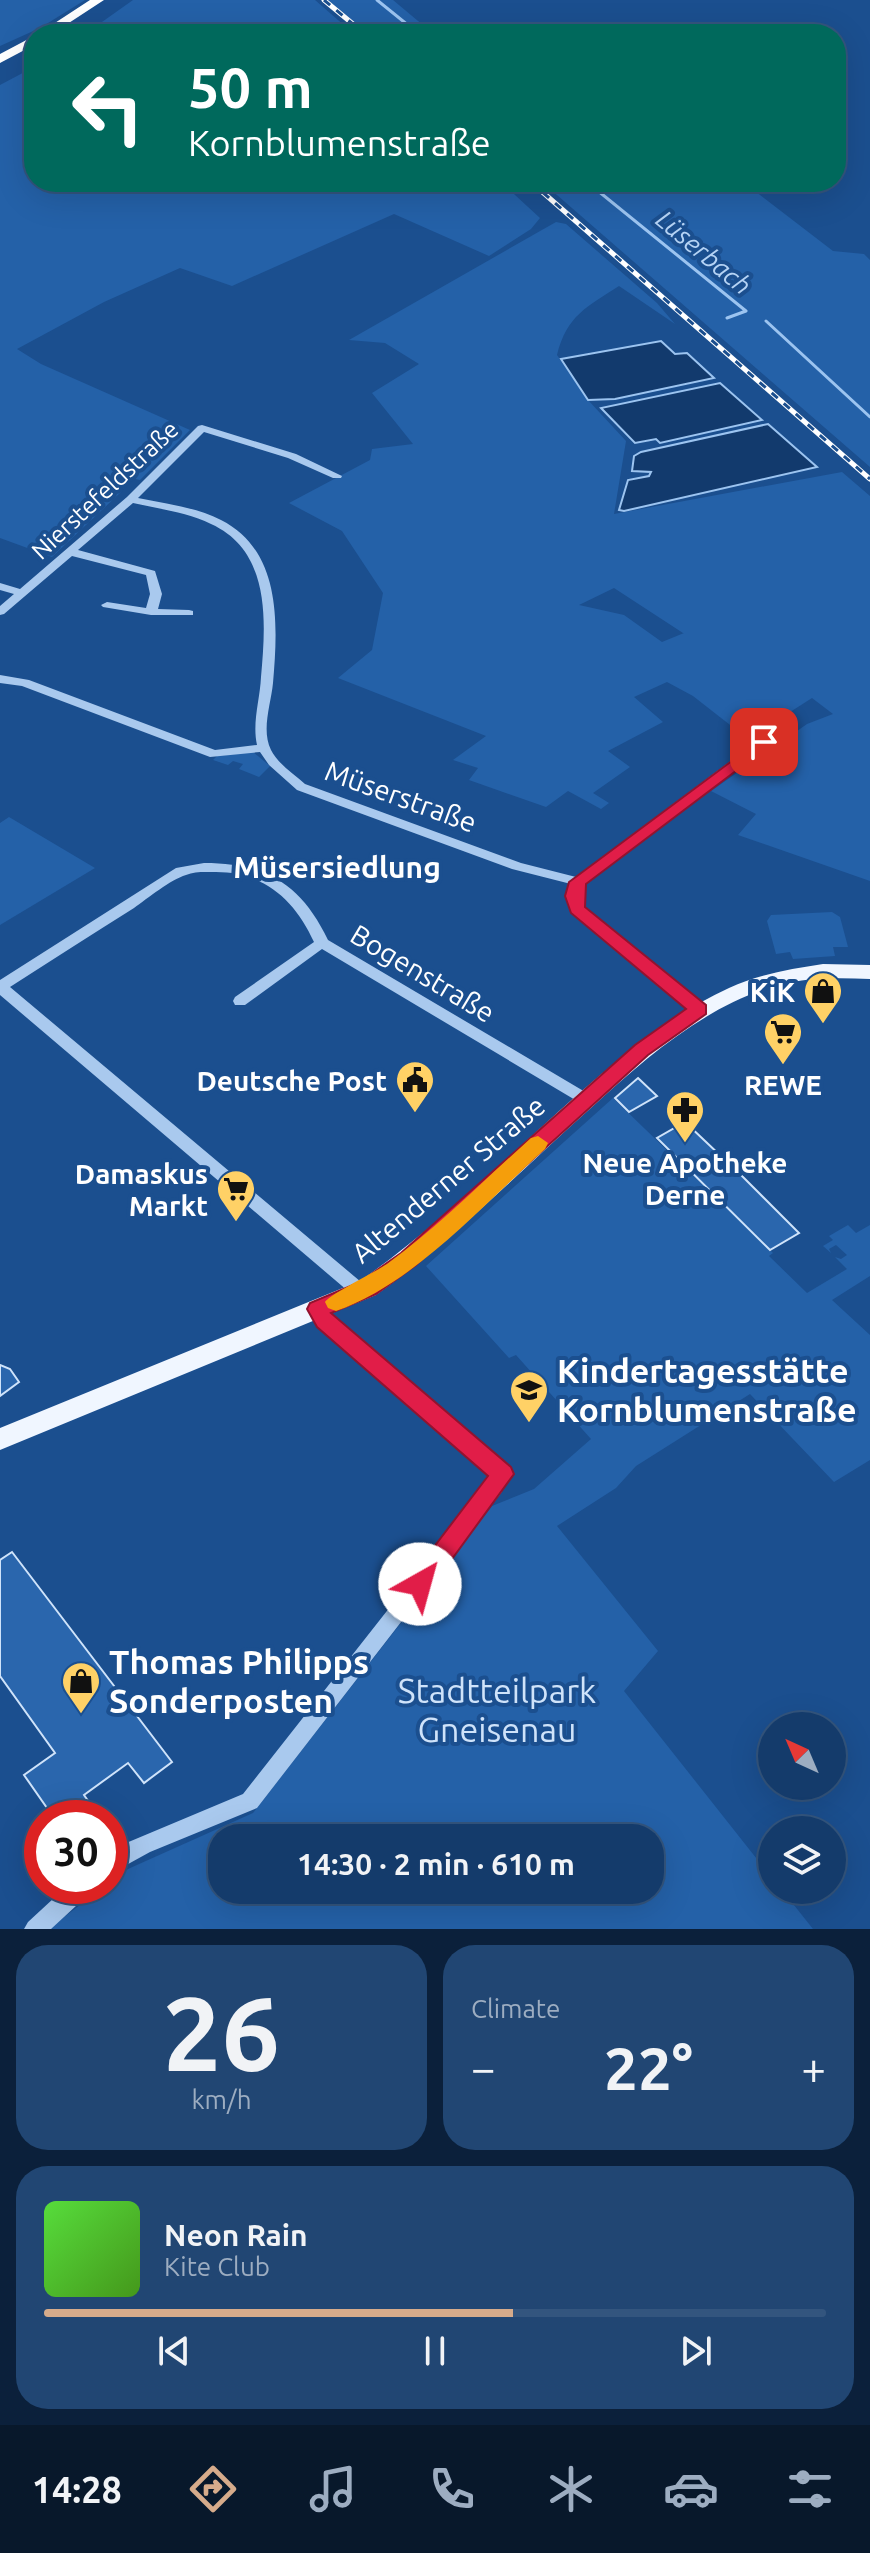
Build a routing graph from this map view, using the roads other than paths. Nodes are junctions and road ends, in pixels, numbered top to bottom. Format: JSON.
{"nodes":[{"id":1,"x":104,"y":3,"type":"edge"},
{"id":2,"x":63,"y":24,"type":"edge"},
{"id":3,"x":78,"y":24,"type":"edge"},
{"id":4,"x":24,"y":46,"type":"edge"},
{"id":5,"x":0,"y":59,"type":"edge"},
{"id":6,"x":24,"y":59,"type":"edge"},
{"id":7,"x":0,"y":72,"type":"edge"},
{"id":8,"x":337,"y":476,"type":"dead end"},
{"id":9,"x":131,"y":499,"type":"junction"},
{"id":10,"x":71,"y":552,"type":"junction"},
{"id":11,"x":0,"y":586,"type":"edge"},
{"id":12,"x":19,"y":592,"type":"junction"},
{"id":13,"x":107,"y":605,"type":"dead end"},
{"id":14,"x":0,"y":612,"type":"edge"},
{"id":15,"x":151,"y":612,"type":"junction"},
{"id":16,"x":189,"y":613,"type":"dead end"},
{"id":17,"x":0,"y":679,"type":"edge"},
{"id":18,"x":764,"y":742,"type":"dead end"},
{"id":19,"x":264,"y":748,"type":"junction"},
{"id":20,"x":578,"y":882,"type":"junction"},
{"id":21,"x":322,"y":943,"type":"junction"},
{"id":22,"x":870,"y":972,"type":"edge"},
{"id":23,"x":0,"y":987,"type":"edge"},
{"id":24,"x":240,"y":1001,"type":"dead end"},
{"id":25,"x":699,"y":1010,"type":"junction"},
{"id":26,"x":587,"y":1100,"type":"junction"},
{"id":27,"x":361,"y":1292,"type":"junction"},
{"id":28,"x":318,"y":1309,"type":"junction"},
{"id":29,"x":0,"y":1439,"type":"edge"},
{"id":30,"x":128,"y":1851,"type":"edge"},
{"id":31,"x":63,"y":1904,"type":"edge"},
{"id":32,"x":35,"y":1929,"type":"edge"}],
"edges":[{"from":1,"to":2,"type":"highway"},
{"from":1,"to":3,"type":"highway"},
{"from":4,"to":5,"type":"highway"},
{"from":6,"to":7,"type":"highway"},
{"from":8,"to":9,"type":"street","name":"Nierstefeldstraße"},
{"from":9,"to":10,"type":"street","name":"Nierstefeldstraße"},
{"from":9,"to":19,"type":"street"},
{"from":10,"to":12,"type":"street","name":"Nierstefeldstraße"},
{"from":10,"to":15,"type":"street"},
{"from":11,"to":12,"type":"street"},
{"from":12,"to":14,"type":"street","name":"Nierstefeldstraße"},
{"from":13,"to":15,"type":"street"},
{"from":15,"to":16,"type":"street"},
{"from":17,"to":19,"type":"street"},
{"from":18,"to":20,"type":"street"},
{"from":19,"to":20,"type":"street","name":"Müserstraße"},
{"from":20,"to":25,"type":"street"},
{"from":21,"to":23,"type":"street","name":"Bogenstraße"},
{"from":21,"to":24,"type":"street"},
{"from":21,"to":26,"type":"street","name":"Bogenstraße"},
{"from":22,"to":25,"type":"main road","name":"Altenderner Straße"},
{"from":23,"to":27,"type":"street"},
{"from":25,"to":26,"type":"main road","name":"Altenderner Straße"},
{"from":26,"to":27,"type":"main road","name":"Altenderner Straße"},
{"from":27,"to":28,"type":"main road","name":"Altenderner Straße"},
{"from":28,"to":29,"type":"main road","name":"Altenderner Straße"},
{"from":28,"to":30,"type":"street"},
{"from":31,"to":32,"type":"street"}]}
